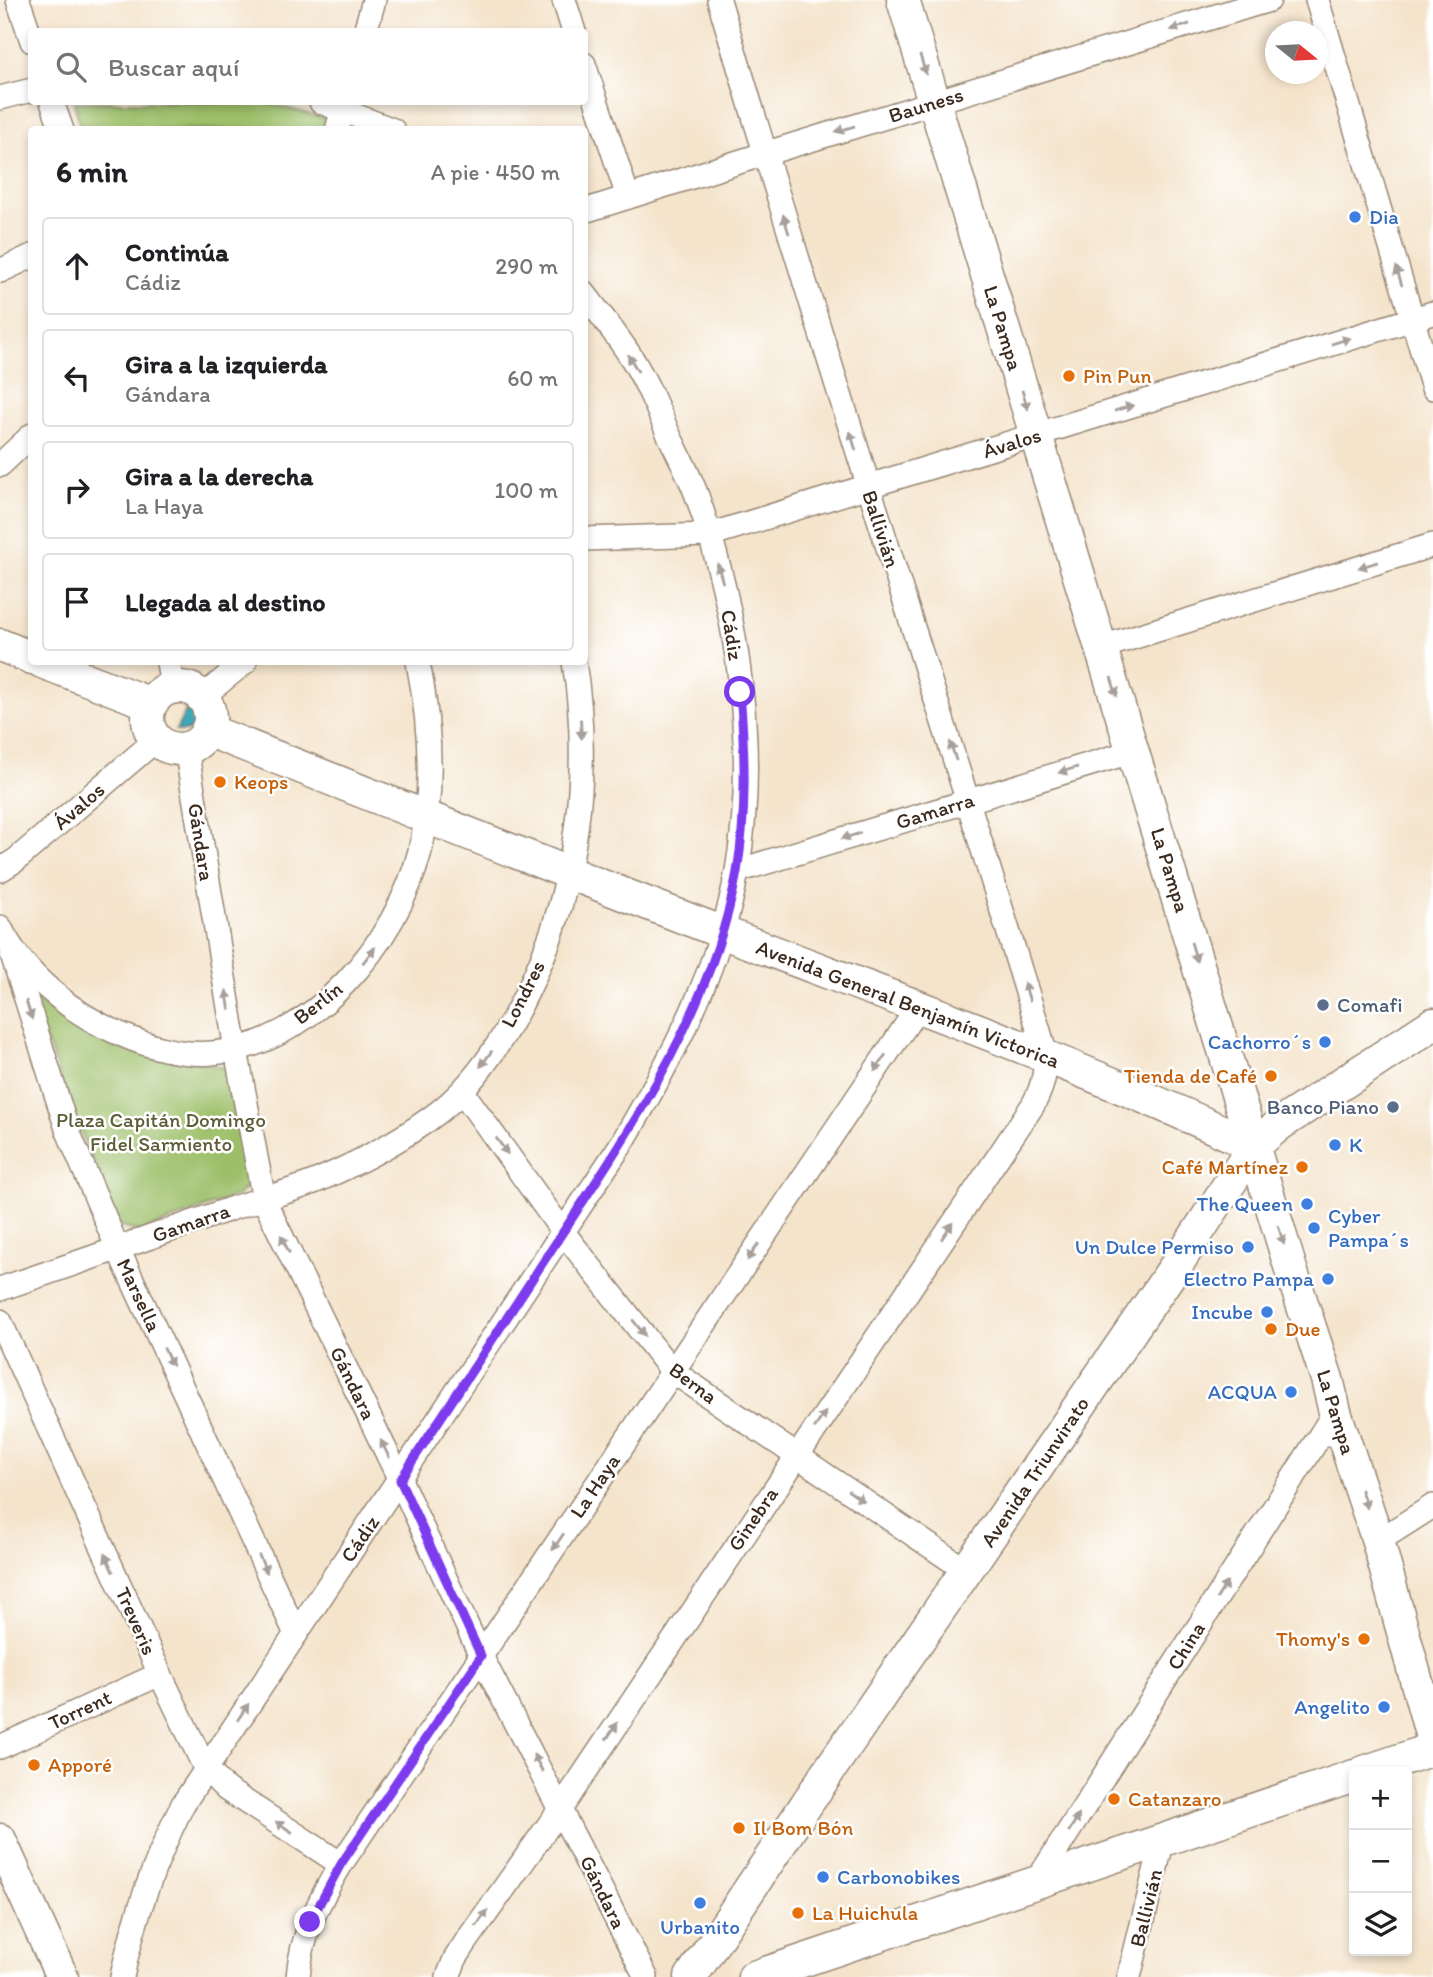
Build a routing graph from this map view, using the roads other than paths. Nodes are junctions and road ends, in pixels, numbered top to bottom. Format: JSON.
{"nodes":[{"id":1,"x":18,"y":0,"type":"edge"},
{"id":2,"x":374,"y":0,"type":"edge"},
{"id":3,"x":564,"y":0,"type":"edge"},
{"id":4,"x":719,"y":0,"type":"edge"},
{"id":5,"x":903,"y":0,"type":"edge"},
{"id":6,"x":1269,"y":0,"type":"edge"},
{"id":7,"x":1317,"y":0,"type":"edge"},
{"id":8,"x":366,"y":28,"type":"edge"},
{"id":9,"x":573,"y":28,"type":"edge"},
{"id":10,"x":28,"y":29,"type":"edge"},
{"id":11,"x":588,"y":76,"type":"edge"},
{"id":12,"x":28,"y":91,"type":"edge"},
{"id":13,"x":0,"y":98,"type":"edge"},
{"id":14,"x":934,"y":102,"type":"junction"},
{"id":15,"x":53,"y":105,"type":"edge"},
{"id":16,"x":337,"y":110,"type":"edge"},
{"id":17,"x":61,"y":126,"type":"edge"},
{"id":18,"x":382,"y":126,"type":"edge"},
{"id":19,"x":764,"y":154,"type":"junction"},
{"id":20,"x":628,"y":197,"type":"junction"},
{"id":21,"x":588,"y":210,"type":"edge"},
{"id":22,"x":28,"y":258,"type":"edge"},
{"id":23,"x":0,"y":271,"type":"edge"},
{"id":24,"x":588,"y":298,"type":"edge"},
{"id":25,"x":1423,"y":316,"type":"edge"},
{"id":26,"x":1433,"y":388,"type":"edge"},
{"id":27,"x":1035,"y":435,"type":"junction"},
{"id":28,"x":28,"y":439,"type":"edge"},
{"id":29,"x":0,"y":466,"type":"edge"},
{"id":30,"x":867,"y":487,"type":"junction"},
{"id":31,"x":709,"y":535,"type":"junction"},
{"id":32,"x":588,"y":539,"type":"edge"},
{"id":33,"x":1433,"y":545,"type":"edge"},
{"id":34,"x":0,"y":645,"type":"edge"},
{"id":35,"x":1102,"y":647,"type":"junction"},
{"id":36,"x":28,"y":656,"type":"edge"},
{"id":37,"x":59,"y":665,"type":"edge"},
{"id":38,"x":241,"y":665,"type":"edge"},
{"id":39,"x":418,"y":665,"type":"edge"},
{"id":40,"x":574,"y":665,"type":"edge"},
{"id":41,"x":164,"y":684,"type":"edge"},
{"id":42,"x":202,"y":696,"type":"junction"},
{"id":43,"x":183,"y":739,"type":"junction"},
{"id":44,"x":1134,"y":751,"type":"junction"},
{"id":45,"x":969,"y":801,"type":"junction"},
{"id":46,"x":426,"y":816,"type":"junction"},
{"id":47,"x":0,"y":870,"type":"edge"},
{"id":48,"x":737,"y":871,"type":"junction"},
{"id":49,"x":569,"y":872,"type":"junction"},
{"id":50,"x":722,"y":932,"type":"junction"},
{"id":51,"x":4,"y":936,"type":"edge"},
{"id":52,"x":919,"y":1006,"type":"junction"},
{"id":53,"x":1433,"y":1024,"type":"edge"},
{"id":54,"x":236,"y":1049,"type":"junction"},
{"id":55,"x":1046,"y":1057,"type":"junction"},
{"id":56,"x":462,"y":1091,"type":"junction"},
{"id":57,"x":1254,"y":1146,"type":"junction"},
{"id":58,"x":264,"y":1200,"type":"junction"},
{"id":59,"x":564,"y":1232,"type":"junction"},
{"id":60,"x":118,"y":1249,"type":"junction"},
{"id":61,"x":0,"y":1289,"type":"edge"},
{"id":62,"x":0,"y":1321,"type":"edge"},
{"id":63,"x":672,"y":1371,"type":"junction"},
{"id":64,"x":1335,"y":1412,"type":"junction"},
{"id":65,"x":796,"y":1455,"type":"junction"},
{"id":66,"x":400,"y":1480,"type":"junction"},
{"id":67,"x":1433,"y":1506,"type":"edge"},
{"id":68,"x":1378,"y":1541,"type":"junction"},
{"id":69,"x":967,"y":1571,"type":"junction"},
{"id":70,"x":296,"y":1634,"type":"junction"},
{"id":71,"x":481,"y":1656,"type":"junction"},
{"id":72,"x":160,"y":1674,"type":"junction"},
{"id":73,"x":1433,"y":1741,"type":"edge"},
{"id":74,"x":0,"y":1747,"type":"edge"},
{"id":75,"x":1433,"y":1749,"type":"edge"},
{"id":76,"x":1379,"y":1767,"type":"edge"},
{"id":77,"x":205,"y":1768,"type":"junction"},
{"id":78,"x":1349,"y":1778,"type":"edge"},
{"id":79,"x":561,"y":1808,"type":"junction"},
{"id":80,"x":1163,"y":1839,"type":"junction"},
{"id":81,"x":0,"y":1840,"type":"edge"},
{"id":82,"x":341,"y":1864,"type":"junction"},
{"id":83,"x":1037,"y":1881,"type":"junction"},
{"id":84,"x":62,"y":1977,"type":"edge"},
{"id":85,"x":122,"y":1977,"type":"edge"},
{"id":86,"x":298,"y":1977,"type":"edge"},
{"id":87,"x":448,"y":1977,"type":"edge"},
{"id":88,"x":646,"y":1977,"type":"edge"},
{"id":89,"x":691,"y":1977,"type":"edge"},
{"id":90,"x":754,"y":1977,"type":"edge"},
{"id":91,"x":1129,"y":1977,"type":"edge"}],
"edges":[{"from":1,"to":10,"type":"street"},
{"from":2,"to":8,"type":"street"},
{"from":3,"to":9,"type":"street"},
{"from":4,"to":19,"type":"street","name":"Ballivián"},
{"from":5,"to":14,"type":"street","name":"La Pampa","one_way":true},
{"from":6,"to":14,"type":"street","name":"Bauness","one_way":true},
{"from":25,"to":7,"type":"street","one_way":true},
{"from":11,"to":20,"type":"street"},
{"from":12,"to":13,"type":"street"},
{"from":14,"to":19,"type":"street","name":"Bauness","one_way":true},
{"from":14,"to":27,"type":"street","name":"La Pampa","one_way":true},
{"from":15,"to":17,"type":"street"},
{"from":16,"to":18,"type":"street"},
{"from":19,"to":20,"type":"street","name":"Bauness"},
{"from":30,"to":19,"type":"street","name":"Ballivián","one_way":true},
{"from":20,"to":21,"type":"street","name":"Bauness"},
{"from":22,"to":23,"type":"street"},
{"from":31,"to":24,"type":"street","name":"Cádiz","one_way":true},
{"from":25,"to":26,"type":"street"},
{"from":27,"to":25,"type":"street","name":"Ávalos","one_way":true},
{"from":27,"to":30,"type":"street","name":"Ávalos"},
{"from":27,"to":35,"type":"street","name":"La Pampa"},
{"from":28,"to":29,"type":"street"},
{"from":30,"to":31,"type":"street","name":"Ávalos"},
{"from":45,"to":30,"type":"street","name":"Ballivián","one_way":true},
{"from":31,"to":32,"type":"street","name":"Ávalos"},
{"from":48,"to":31,"type":"street","name":"Cádiz","one_way":true},
{"from":33,"to":35,"type":"street","one_way":true},
{"from":34,"to":36,"type":"street"},
{"from":35,"to":44,"type":"street","name":"La Pampa","one_way":true},
{"from":37,"to":41,"type":"street"},
{"from":38,"to":42,"type":"street"},
{"from":39,"to":46,"type":"street","name":"Berlín"},
{"from":40,"to":49,"type":"street","name":"Londres","one_way":true},
{"from":41,"to":42,"type":"street"},
{"from":41,"to":43,"type":"street"},
{"from":42,"to":43,"type":"street"},
{"from":43,"to":46,"type":"street","name":"Avenida General Benjamín Victorica"},
{"from":43,"to":47,"type":"street","name":"Ávalos"},
{"from":54,"to":43,"type":"street","name":"Gándara","one_way":true},
{"from":44,"to":45,"type":"street","name":"Gamarra","one_way":true},
{"from":44,"to":57,"type":"street","name":"La Pampa","one_way":true},
{"from":45,"to":48,"type":"street","name":"Gamarra","one_way":true},
{"from":55,"to":45,"type":"street","name":"Ballivián","one_way":true},
{"from":46,"to":49,"type":"street","name":"Avenida General Benjamín Victorica"},
{"from":54,"to":46,"type":"street","name":"Berlín","one_way":true},
{"from":48,"to":50,"type":"street","name":"Cádiz"},
{"from":49,"to":50,"type":"street","name":"Avenida General Benjamín Victorica"},
{"from":49,"to":56,"type":"street","name":"Londres","one_way":true},
{"from":50,"to":52,"type":"street","name":"Avenida General Benjamín Victorica"},
{"from":50,"to":59,"type":"street","name":"Cádiz"},
{"from":51,"to":54,"type":"street","name":"Berlín"},
{"from":51,"to":60,"type":"street","name":"Marsella","one_way":true},
{"from":52,"to":55,"type":"street","name":"Avenida General Benjamín Victorica"},
{"from":52,"to":63,"type":"street","name":"La Haya","one_way":true},
{"from":53,"to":57,"type":"street","name":"Avenida Triunvirato"},
{"from":54,"to":58,"type":"street","name":"Gándara"},
{"from":55,"to":57,"type":"street","name":"Avenida General Benjamín Victorica"},
{"from":65,"to":55,"type":"street","name":"Ginebra","one_way":true},
{"from":56,"to":58,"type":"street","name":"Londres"},
{"from":56,"to":59,"type":"street","name":"Berna","one_way":true},
{"from":57,"to":64,"type":"street","name":"La Pampa","one_way":true},
{"from":57,"to":69,"type":"street","name":"Avenida Triunvirato"},
{"from":58,"to":60,"type":"street","name":"Gamarra"},
{"from":66,"to":58,"type":"street","name":"Gándara","one_way":true},
{"from":59,"to":63,"type":"street","name":"Berna","one_way":true},
{"from":59,"to":66,"type":"street","name":"Cádiz"},
{"from":60,"to":61,"type":"street","name":"Gamarra"},
{"from":60,"to":70,"type":"street","name":"Marsella","one_way":true},
{"from":72,"to":62,"type":"street","name":"Treveris","one_way":true},
{"from":63,"to":65,"type":"street","name":"Berna"},
{"from":63,"to":71,"type":"street","name":"La Haya","one_way":true},
{"from":64,"to":68,"type":"street","name":"La Pampa","one_way":true},
{"from":83,"to":64,"type":"street","name":"China","one_way":true},
{"from":65,"to":69,"type":"street","name":"Berna","one_way":true},
{"from":79,"to":65,"type":"street","name":"Ginebra","one_way":true},
{"from":66,"to":70,"type":"street","name":"Cádiz"},
{"from":66,"to":71,"type":"street","name":"Gándara"},
{"from":67,"to":68,"type":"street"},
{"from":68,"to":73,"type":"street","name":"La Pampa"},
{"from":69,"to":89,"type":"street","name":"Avenida Triunvirato"},
{"from":77,"to":70,"type":"street","name":"Cádiz","one_way":true},
{"from":79,"to":71,"type":"street","name":"Gándara","one_way":true},
{"from":71,"to":82,"type":"street","name":"La Haya"},
{"from":72,"to":74,"type":"street","name":"Torrent"},
{"from":72,"to":77,"type":"street","name":"Treveris"},
{"from":75,"to":76,"type":"street"},
{"from":82,"to":77,"type":"street","name":"Treveris","one_way":true},
{"from":77,"to":85,"type":"street","name":"Cádiz"},
{"from":78,"to":80,"type":"street"},
{"from":87,"to":79,"type":"street","name":"Ginebra","one_way":true},
{"from":79,"to":88,"type":"street","name":"Gándara"},
{"from":80,"to":83,"type":"street"},
{"from":80,"to":91,"type":"street","name":"Ballivián"},
{"from":81,"to":84,"type":"street"},
{"from":82,"to":86,"type":"street","name":"La Haya"},
{"from":83,"to":90,"type":"street"}]}
